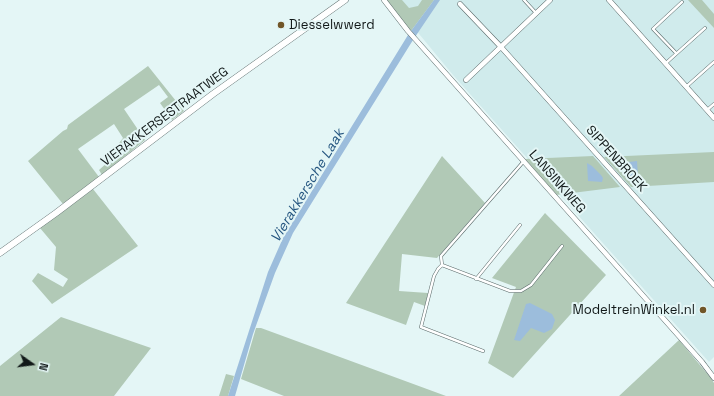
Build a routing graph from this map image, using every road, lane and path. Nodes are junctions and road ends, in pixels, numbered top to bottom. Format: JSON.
{"nodes":[{"id":1,"x":345,"y":0,"type":"edge"},
{"id":2,"x":384,"y":0,"type":"edge"},
{"id":3,"x":524,"y":0,"type":"edge"},
{"id":4,"x":550,"y":0,"type":"edge"},
{"id":5,"x":609,"y":0,"type":"edge"},
{"id":6,"x":682,"y":2,"type":"dead end"},
{"id":7,"x":460,"y":4,"type":"dead end"},
{"id":8,"x":536,"y":13,"type":"junction"},
{"id":9,"x":705,"y":28,"type":"dead end"},
{"id":10,"x":501,"y":47,"type":"junction"},
{"id":11,"x":676,"y":53,"type":"junction"},
{"id":12,"x":714,"y":62,"type":"edge"},
{"id":13,"x":665,"y":63,"type":"junction"},
{"id":14,"x":466,"y":80,"type":"dead end"},
{"id":15,"x":686,"y":87,"type":"junction"},
{"id":16,"x":714,"y":104,"type":"edge"},
{"id":17,"x":707,"y":110,"type":"junction"},
{"id":18,"x":714,"y":118,"type":"edge"},
{"id":19,"x":524,"y":161,"type":"junction"},
{"id":20,"x":520,"y":225,"type":"dead end"},
{"id":21,"x":562,"y":246,"type":"dead end"},
{"id":22,"x":0,"y":253,"type":"edge"},
{"id":23,"x":442,"y":265,"type":"junction"},
{"id":24,"x":476,"y":279,"type":"junction"},
{"id":25,"x":714,"y":285,"type":"edge"},
{"id":26,"x":483,"y":351,"type":"dead end"},
{"id":27,"x":714,"y":378,"type":"edge"}],
"edges":[{"from":1,"to":22,"type":"street","name":"VIERAKKERSESTRAATWEG"},
{"from":2,"to":19,"type":"street","name":"LANSINKWEG"},
{"from":3,"to":8,"type":"lane"},
{"from":4,"to":8,"type":"street"},
{"from":5,"to":13,"type":"street"},
{"from":6,"to":11,"type":"lane"},
{"from":7,"to":10,"type":"street","name":"SIPPENBROEK"},
{"from":8,"to":10,"type":"street"},
{"from":9,"to":11,"type":"lane"},
{"from":10,"to":14,"type":"street"},
{"from":10,"to":25,"type":"street","name":"SIPPENBROEK"},
{"from":11,"to":13,"type":"lane"},
{"from":12,"to":15,"type":"lane"},
{"from":13,"to":15,"type":"street"},
{"from":15,"to":17,"type":"street"},
{"from":16,"to":17,"type":"lane"},
{"from":17,"to":18,"type":"street"},
{"from":19,"to":23,"type":"lane"},
{"from":19,"to":27,"type":"street","name":"LANSINKWEG"},
{"from":20,"to":24,"type":"lane"},
{"from":21,"to":24,"type":"lane"},
{"from":23,"to":24,"type":"lane"},
{"from":23,"to":26,"type":"lane"}]}
